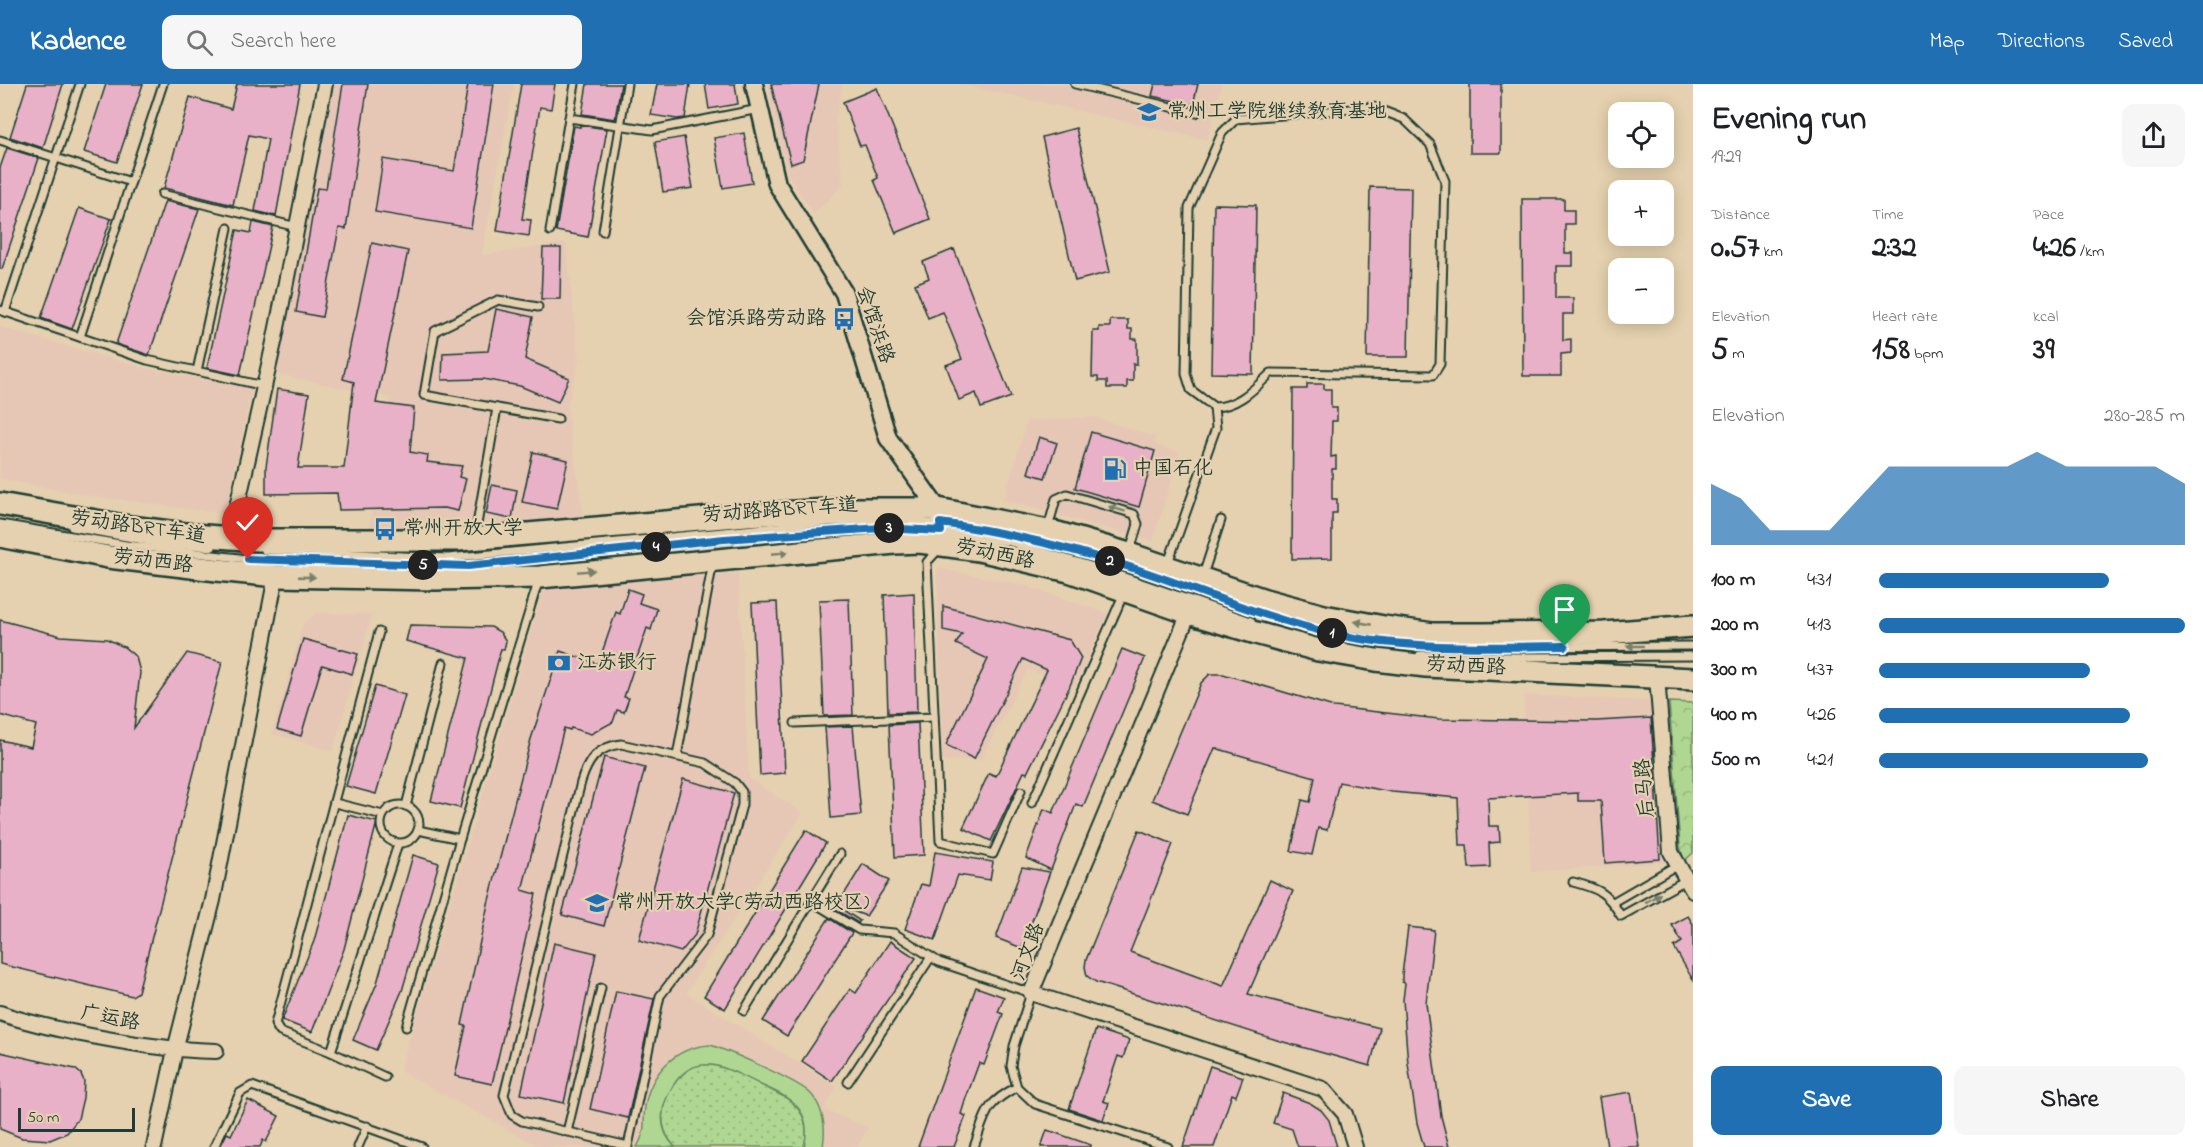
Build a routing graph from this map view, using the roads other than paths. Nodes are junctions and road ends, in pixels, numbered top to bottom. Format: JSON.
{"nodes":[{"id":1,"x":80,"y":84,"type":"edge"},
{"id":2,"x":163,"y":84,"type":"edge"},
{"id":3,"x":325,"y":84,"type":"edge"},
{"id":4,"x":575,"y":84,"type":"edge"},
{"id":5,"x":627,"y":84,"type":"edge"},
{"id":6,"x":754,"y":84,"type":"edge"},
{"id":7,"x":1076,"y":84,"type":"edge"},
{"id":8,"x":759,"y":109,"type":"junction"},
{"id":9,"x":1196,"y":113,"type":"dead end"},
{"id":10,"x":569,"y":118,"type":"junction"},
{"id":11,"x":620,"y":125,"type":"junction"},
{"id":12,"x":0,"y":140,"type":"edge"},
{"id":13,"x":56,"y":158,"type":"junction"},
{"id":14,"x":130,"y":182,"type":"junction"},
{"id":15,"x":162,"y":194,"type":"dead end"},
{"id":16,"x":297,"y":227,"type":"junction"},
{"id":17,"x":228,"y":228,"type":"dead end"},
{"id":18,"x":550,"y":231,"type":"dead end"},
{"id":19,"x":603,"y":231,"type":"dead end"},
{"id":20,"x":538,"y":307,"type":"dead end"},
{"id":21,"x":2,"y":311,"type":"edge"},
{"id":22,"x":80,"y":337,"type":"junction"},
{"id":23,"x":197,"y":371,"type":"junction"},
{"id":24,"x":264,"y":386,"type":"junction"},
{"id":25,"x":1214,"y":407,"type":"junction"},
{"id":26,"x":497,"y":408,"type":"junction"},
{"id":27,"x":558,"y":419,"type":"dead end"},
{"id":28,"x":0,"y":504,"type":"edge"},
{"id":29,"x":1221,"y":520,"type":"dead end"},
{"id":30,"x":0,"y":524,"type":"edge"},
{"id":31,"x":64,"y":525,"type":"dead end"},
{"id":32,"x":941,"y":527,"type":"junction"},
{"id":33,"x":1047,"y":531,"type":"junction"},
{"id":34,"x":0,"y":536,"type":"edge"},
{"id":35,"x":475,"y":539,"type":"junction"},
{"id":36,"x":225,"y":543,"type":"junction"},
{"id":37,"x":251,"y":549,"type":"dead end"},
{"id":38,"x":1129,"y":554,"type":"junction"},
{"id":39,"x":713,"y":560,"type":"junction"},
{"id":40,"x":1167,"y":566,"type":"junction"},
{"id":41,"x":276,"y":576,"type":"junction"},
{"id":42,"x":540,"y":577,"type":"junction"},
{"id":43,"x":1202,"y":577,"type":"junction"},
{"id":44,"x":1125,"y":590,"type":"junction"},
{"id":45,"x":1189,"y":613,"type":"junction"},
{"id":46,"x":1257,"y":623,"type":"dead end"},
{"id":47,"x":1693,"y":626,"type":"edge"},
{"id":48,"x":379,"y":632,"type":"dead end"},
{"id":49,"x":1693,"y":646,"type":"edge"},
{"id":50,"x":1409,"y":655,"type":"dead end"},
{"id":51,"x":1693,"y":656,"type":"edge"},
{"id":52,"x":444,"y":663,"type":"dead end"},
{"id":53,"x":1657,"y":676,"type":"junction"},
{"id":54,"x":1693,"y":679,"type":"edge"},
{"id":55,"x":934,"y":717,"type":"junction"},
{"id":56,"x":795,"y":723,"type":"dead end"},
{"id":57,"x":677,"y":756,"type":"junction"},
{"id":58,"x":1021,"y":792,"type":"dead end"},
{"id":59,"x":335,"y":803,"type":"junction"},
{"id":60,"x":1032,"y":803,"type":"dead end"},
{"id":61,"x":406,"y":806,"type":"junction"},
{"id":62,"x":383,"y":815,"type":"junction"},
{"id":63,"x":418,"y":830,"type":"junction"},
{"id":64,"x":460,"y":839,"type":"junction"},
{"id":65,"x":398,"y":844,"type":"junction"},
{"id":66,"x":840,"y":854,"type":"dead end"},
{"id":67,"x":1677,"y":865,"type":"junction"},
{"id":68,"x":1573,"y":882,"type":"dead end"},
{"id":69,"x":1690,"y":885,"type":"edge"},
{"id":70,"x":811,"y":901,"type":"junction"},
{"id":71,"x":1613,"y":902,"type":"junction"},
{"id":72,"x":931,"y":957,"type":"junction"},
{"id":73,"x":601,"y":988,"type":"dead end"},
{"id":74,"x":1031,"y":993,"type":"junction"},
{"id":75,"x":744,"y":1011,"type":"dead end"},
{"id":76,"x":0,"y":1013,"type":"edge"},
{"id":77,"x":406,"y":1027,"type":"dead end"},
{"id":78,"x":175,"y":1050,"type":"junction"},
{"id":79,"x":216,"y":1051,"type":"dead end"},
{"id":80,"x":332,"y":1052,"type":"junction"},
{"id":81,"x":386,"y":1077,"type":"dead end"},
{"id":82,"x":848,"y":1082,"type":"dead end"},
{"id":83,"x":1017,"y":1087,"type":"junction"},
{"id":84,"x":367,"y":1126,"type":"junction"},
{"id":85,"x":567,"y":1132,"type":"junction"},
{"id":86,"x":154,"y":1147,"type":"edge"},
{"id":87,"x":214,"y":1147,"type":"edge"},
{"id":88,"x":358,"y":1147,"type":"edge"},
{"id":89,"x":422,"y":1147,"type":"edge"},
{"id":90,"x":628,"y":1147,"type":"edge"},
{"id":91,"x":974,"y":1147,"type":"edge"},
{"id":92,"x":1168,"y":1147,"type":"edge"},
{"id":93,"x":1355,"y":1147,"type":"edge"}],
"edges":[{"from":1,"to":13,"type":"lane"},
{"from":2,"to":14,"type":"lane"},
{"from":3,"to":16,"type":"street"},
{"from":4,"to":10,"type":"lane"},
{"from":5,"to":11,"type":"lane"},
{"from":6,"to":8,"type":"street","name":"会馆浜路"},
{"from":7,"to":9,"type":"lane"},
{"from":8,"to":11,"type":"lane"},
{"from":8,"to":32,"type":"street","name":"会馆浜路"},
{"from":10,"to":11,"type":"lane"},
{"from":10,"to":18,"type":"lane"},
{"from":11,"to":19,"type":"lane"},
{"from":12,"to":13,"type":"lane"},
{"from":13,"to":14,"type":"lane"},
{"from":13,"to":21,"type":"lane"},
{"from":14,"to":22,"type":"lane"},
{"from":15,"to":16,"type":"lane"},
{"from":16,"to":24,"type":"street"},
{"from":17,"to":23,"type":"lane"},
{"from":20,"to":26,"type":"lane"},
{"from":21,"to":22,"type":"lane"},
{"from":22,"to":23,"type":"lane"},
{"from":23,"to":24,"type":"lane"},
{"from":24,"to":36,"type":"street"},
{"from":25,"to":25,"type":"lane"},
{"from":25,"to":40,"type":"lane"},
{"from":26,"to":27,"type":"lane"},
{"from":26,"to":35,"type":"lane"},
{"from":28,"to":36,"type":"main road","name":"劳动西路"},
{"from":29,"to":43,"type":"lane"},
{"from":30,"to":32,"type":"lane","name":"劳动路BRT车道"},
{"from":31,"to":36,"type":"lane"},
{"from":32,"to":33,"type":"main road","name":"劳动西路"},
{"from":32,"to":35,"type":"main road","name":"劳动西路"},
{"from":32,"to":37,"type":"lane","name":"劳动路路BRT车道"},
{"from":39,"to":32,"type":"main road","name":"劳动西路","one_way":true},
{"from":32,"to":44,"type":"main road","name":"劳动西路"},
{"from":32,"to":46,"type":"lane","name":"劳动路BRT车道"},
{"from":49,"to":32,"type":"lane","name":"劳动路路BRT车道","one_way":true},
{"from":32,"to":55,"type":"lane"},
{"from":33,"to":38,"type":"main road","name":"劳动西路"},
{"from":38,"to":33,"type":"lane","one_way":true},
{"from":34,"to":41,"type":"main road","name":"劳动西路"},
{"from":35,"to":36,"type":"main road","name":"劳动西路"},
{"from":38,"to":40,"type":"main road","name":"劳动西路"},
{"from":42,"to":39,"type":"main road","name":"劳动西路","one_way":true},
{"from":39,"to":57,"type":"lane"},
{"from":40,"to":43,"type":"main road","name":"劳动西路"},
{"from":41,"to":42,"type":"main road","name":"劳动西路","one_way":true},
{"from":41,"to":78,"type":"street"},
{"from":42,"to":64,"type":"lane"},
{"from":47,"to":43,"type":"main road","name":"劳动西路","one_way":true},
{"from":44,"to":45,"type":"main road","name":"劳动西路"},
{"from":44,"to":60,"type":"lane"},
{"from":45,"to":53,"type":"main road","name":"劳动西路"},
{"from":45,"to":74,"type":"street","name":"河文路"},
{"from":48,"to":59,"type":"lane"},
{"from":50,"to":51,"type":"lane"},
{"from":52,"to":61,"type":"lane"},
{"from":53,"to":54,"type":"main road","name":"劳动西路"},
{"from":53,"to":67,"type":"street","name":"后马路"},
{"from":55,"to":56,"type":"lane"},
{"from":55,"to":58,"type":"lane"},
{"from":57,"to":85,"type":"lane"},
{"from":57,"to":90,"type":"lane"},
{"from":59,"to":62,"type":"lane"},
{"from":59,"to":80,"type":"lane"},
{"from":61,"to":62,"type":"lane"},
{"from":61,"to":63,"type":"lane"},
{"from":62,"to":65,"type":"lane"},
{"from":63,"to":64,"type":"lane"},
{"from":63,"to":65,"type":"lane"},
{"from":64,"to":77,"type":"lane"},
{"from":65,"to":80,"type":"lane"},
{"from":66,"to":70,"type":"lane"},
{"from":67,"to":69,"type":"street","name":"后马路"},
{"from":67,"to":71,"type":"lane"},
{"from":68,"to":71,"type":"lane"},
{"from":71,"to":69,"type":"lane","one_way":true},
{"from":70,"to":72,"type":"lane"},
{"from":70,"to":75,"type":"lane"},
{"from":72,"to":74,"type":"lane"},
{"from":72,"to":82,"type":"lane"},
{"from":73,"to":85,"type":"lane"},
{"from":74,"to":83,"type":"lane"},
{"from":74,"to":93,"type":"street","name":"河文路"},
{"from":76,"to":78,"type":"street","name":"广运路"},
{"from":78,"to":79,"type":"street","name":"广运路"},
{"from":78,"to":86,"type":"street"},
{"from":80,"to":81,"type":"lane"},
{"from":83,"to":91,"type":"lane"},
{"from":83,"to":92,"type":"lane"},
{"from":84,"to":87,"type":"lane"},
{"from":84,"to":88,"type":"lane"},
{"from":84,"to":89,"type":"lane"},
{"from":85,"to":90,"type":"lane"}]}
